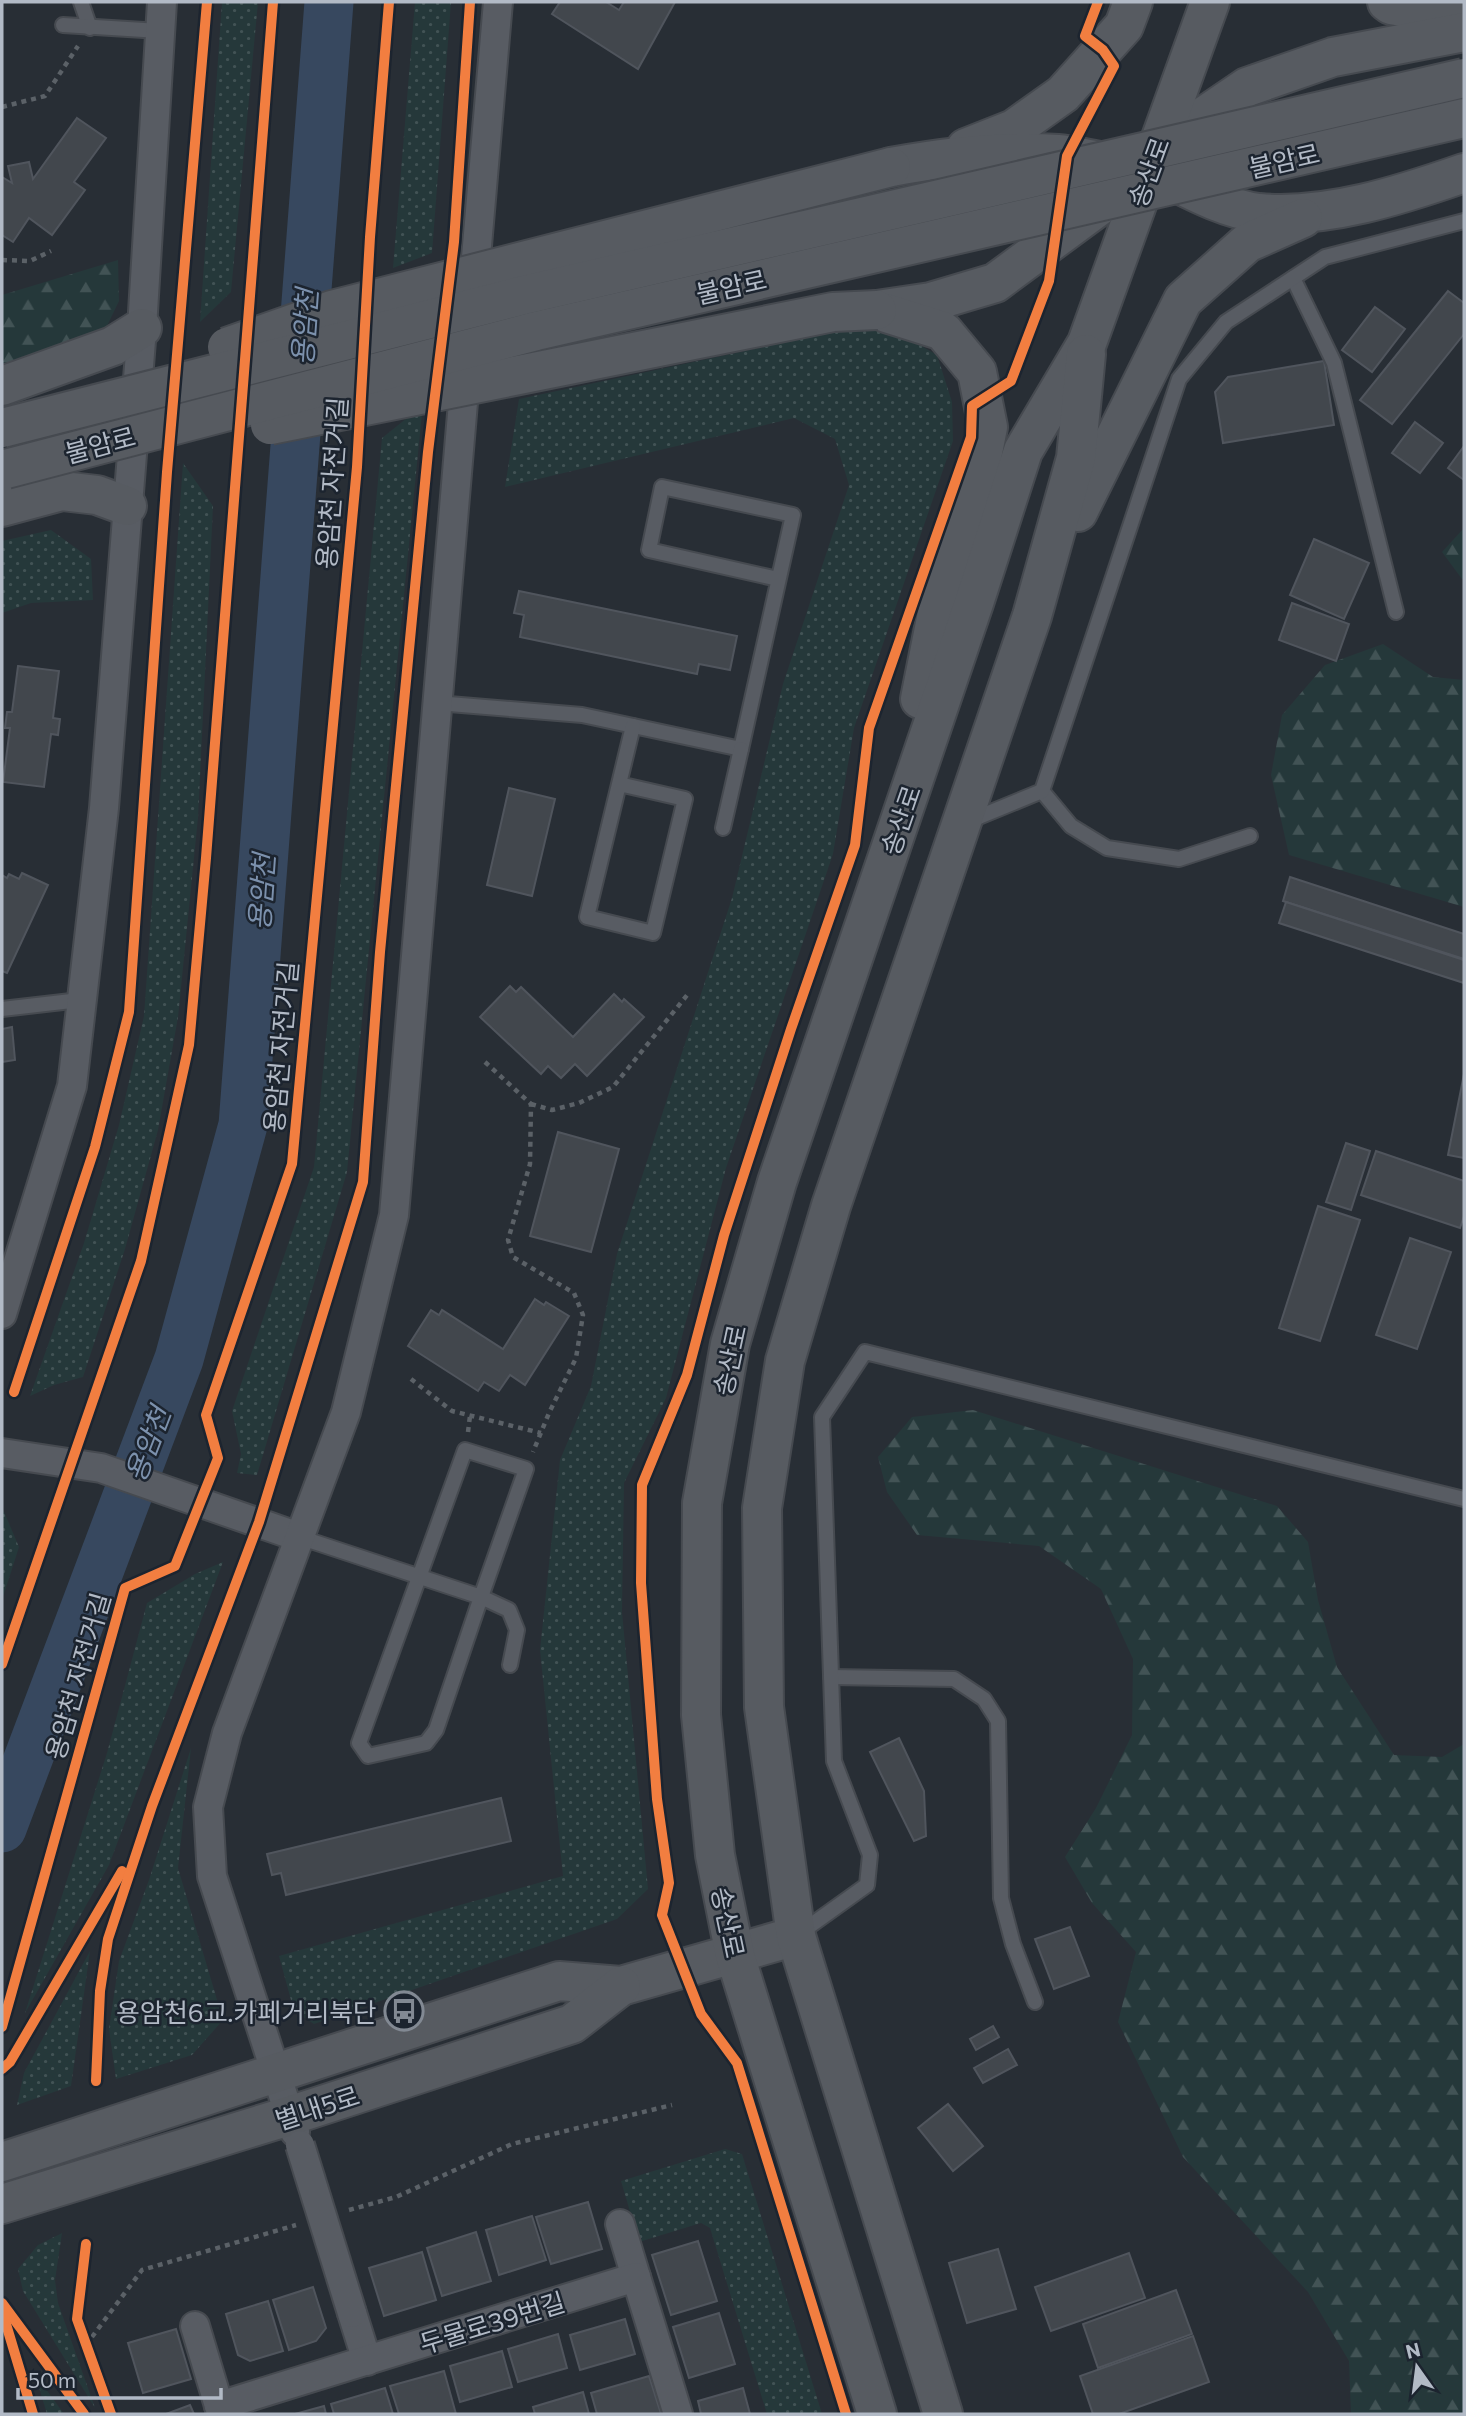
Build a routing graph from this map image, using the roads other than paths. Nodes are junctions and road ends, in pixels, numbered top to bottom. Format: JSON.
{"nodes":[{"id":1,"x":81,"y":2,"type":"edge"},
{"id":2,"x":162,"y":2,"type":"edge"},
{"id":3,"x":498,"y":2,"type":"edge"},
{"id":4,"x":1133,"y":2,"type":"edge"},
{"id":5,"x":1210,"y":2,"type":"edge"},
{"id":6,"x":1387,"y":2,"type":"edge"},
{"id":7,"x":1464,"y":18,"type":"edge"},
{"id":8,"x":63,"y":26,"type":"dead end"},
{"id":9,"x":90,"y":27,"type":"junction"},
{"id":10,"x":160,"y":31,"type":"junction"},
{"id":11,"x":1464,"y":32,"type":"edge"},
{"id":12,"x":1464,"y":78,"type":"edge"},
{"id":13,"x":1464,"y":118,"type":"edge"},
{"id":14,"x":943,"y":158,"type":"junction"},
{"id":15,"x":1149,"y":169,"type":"junction"},
{"id":16,"x":1464,"y":173,"type":"edge"},
{"id":17,"x":1318,"y":211,"type":"junction"},
{"id":18,"x":1464,"y":221,"type":"edge"},
{"id":19,"x":1293,"y":278,"type":"junction"},
{"id":20,"x":877,"y":310,"type":"junction"},
{"id":21,"x":142,"y":328,"type":"junction"},
{"id":22,"x":1087,"y":343,"type":"junction"},
{"id":23,"x":2,"y":386,"type":"edge"},
{"id":24,"x":2,"y":427,"type":"edge"},
{"id":25,"x":4,"y":470,"type":"edge"},
{"id":26,"x":127,"y":506,"type":"junction"},
{"id":27,"x":2,"y":508,"type":"edge"},
{"id":28,"x":778,"y":579,"type":"junction"},
{"id":29,"x":1037,"y":592,"type":"junction"},
{"id":30,"x":1396,"y":612,"type":"dead end"},
{"id":31,"x":437,"y":703,"type":"junction"},
{"id":32,"x":633,"y":726,"type":"junction"},
{"id":33,"x":741,"y":749,"type":"junction"},
{"id":34,"x":619,"y":784,"type":"junction"},
{"id":35,"x":1042,"y":792,"type":"junction"},
{"id":36,"x":961,"y":824,"type":"junction"},
{"id":37,"x":723,"y":828,"type":"dead end"},
{"id":38,"x":1250,"y":836,"type":"dead end"},
{"id":39,"x":890,"y":851,"type":"junction"},
{"id":40,"x":80,"y":1000,"type":"junction"},
{"id":41,"x":2,"y":1009,"type":"edge"},
{"id":42,"x":2,"y":1314,"type":"edge"},
{"id":43,"x":5,"y":1452,"type":"edge"},
{"id":44,"x":1464,"y":1499,"type":"edge"},
{"id":45,"x":299,"y":1536,"type":"junction"},
{"id":46,"x":420,"y":1576,"type":"junction"},
{"id":47,"x":481,"y":1597,"type":"junction"},
{"id":48,"x":510,"y":1665,"type":"dead end"},
{"id":49,"x":831,"y":1677,"type":"junction"},
{"id":50,"x":796,"y":1936,"type":"junction"},
{"id":51,"x":735,"y":1955,"type":"junction"},
{"id":52,"x":621,"y":1986,"type":"junction"},
{"id":53,"x":1035,"y":2002,"type":"dead end"},
{"id":54,"x":275,"y":2073,"type":"junction"},
{"id":55,"x":294,"y":2130,"type":"junction"},
{"id":56,"x":2,"y":2162,"type":"edge"},
{"id":57,"x":2,"y":2204,"type":"edge"},
{"id":58,"x":620,"y":2224,"type":"dead end"},
{"id":59,"x":636,"y":2277,"type":"junction"},
{"id":60,"x":195,"y":2326,"type":"dead end"},
{"id":61,"x":367,"y":2361,"type":"junction"},
{"id":62,"x":221,"y":2410,"type":"edge"},
{"id":63,"x":678,"y":2414,"type":"edge"},
{"id":64,"x":877,"y":2414,"type":"edge"},
{"id":65,"x":943,"y":2414,"type":"edge"}],
"edges":[{"from":1,"to":9,"type":"lane"},
{"from":2,"to":10,"type":"street"},
{"from":3,"to":31,"type":"street"},
{"from":4,"to":14,"type":"street"},
{"from":5,"to":15,"type":"street","name":"송산로"},
{"from":6,"to":7,"type":"street"},
{"from":8,"to":9,"type":"lane"},
{"from":9,"to":10,"type":"lane"},
{"from":10,"to":21,"type":"street"},
{"from":11,"to":15,"type":"street"},
{"from":12,"to":24,"type":"street","name":"불암로","bridge":true},
{"from":13,"to":25,"type":"street","name":"불암로","bridge":true},
{"from":14,"to":15,"type":"street"},
{"from":14,"to":24,"type":"street","bridge":true},
{"from":15,"to":17,"type":"street"},
{"from":15,"to":20,"type":"street"},
{"from":15,"to":22,"type":"street","name":"송산로"},
{"from":16,"to":17,"type":"street"},
{"from":17,"to":29,"type":"street"},
{"from":18,"to":19,"type":"lane"},
{"from":19,"to":30,"type":"lane"},
{"from":19,"to":35,"type":"lane"},
{"from":20,"to":25,"type":"street","bridge":true},
{"from":20,"to":39,"type":"street"},
{"from":21,"to":23,"type":"street"},
{"from":21,"to":26,"type":"street"},
{"from":22,"to":29,"type":"street","name":"송산로"},
{"from":22,"to":39,"type":"street","name":"송산로"},
{"from":26,"to":27,"type":"street"},
{"from":26,"to":40,"type":"street"},
{"from":28,"to":28,"type":"lane"},
{"from":28,"to":33,"type":"lane"},
{"from":29,"to":36,"type":"street","name":"송산로"},
{"from":31,"to":32,"type":"lane"},
{"from":31,"to":45,"type":"street"},
{"from":32,"to":33,"type":"lane"},
{"from":32,"to":34,"type":"lane"},
{"from":33,"to":37,"type":"lane"},
{"from":34,"to":34,"type":"lane"},
{"from":35,"to":36,"type":"lane"},
{"from":35,"to":38,"type":"lane"},
{"from":36,"to":50,"type":"street","name":"송산로"},
{"from":39,"to":51,"type":"street","name":"송산로"},
{"from":40,"to":41,"type":"lane"},
{"from":40,"to":42,"type":"street"},
{"from":43,"to":45,"type":"street"},
{"from":44,"to":49,"type":"lane"},
{"from":45,"to":46,"type":"lane"},
{"from":45,"to":54,"type":"street"},
{"from":46,"to":47,"type":"lane"},
{"from":46,"to":47,"type":"lane"},
{"from":46,"to":47,"type":"lane"},
{"from":47,"to":48,"type":"lane"},
{"from":49,"to":50,"type":"lane"},
{"from":49,"to":53,"type":"lane"},
{"from":50,"to":51,"type":"street","name":"별내5로"},
{"from":50,"to":65,"type":"street","name":"송산로"},
{"from":51,"to":52,"type":"street","name":"별내5로"},
{"from":51,"to":64,"type":"street","name":"송산로"},
{"from":52,"to":54,"type":"street","name":"별내5로"},
{"from":52,"to":55,"type":"street","name":"별내5로"},
{"from":54,"to":55,"type":"street"},
{"from":54,"to":56,"type":"street","name":"별내5로"},
{"from":55,"to":57,"type":"street","name":"별내5로"},
{"from":55,"to":61,"type":"street","bridge":true},
{"from":58,"to":59,"type":"street"},
{"from":59,"to":61,"type":"street","name":"두물로39번길"},
{"from":59,"to":63,"type":"street"},
{"from":60,"to":62,"type":"street"},
{"from":61,"to":62,"type":"street","name":"두물로39번길"}]}
